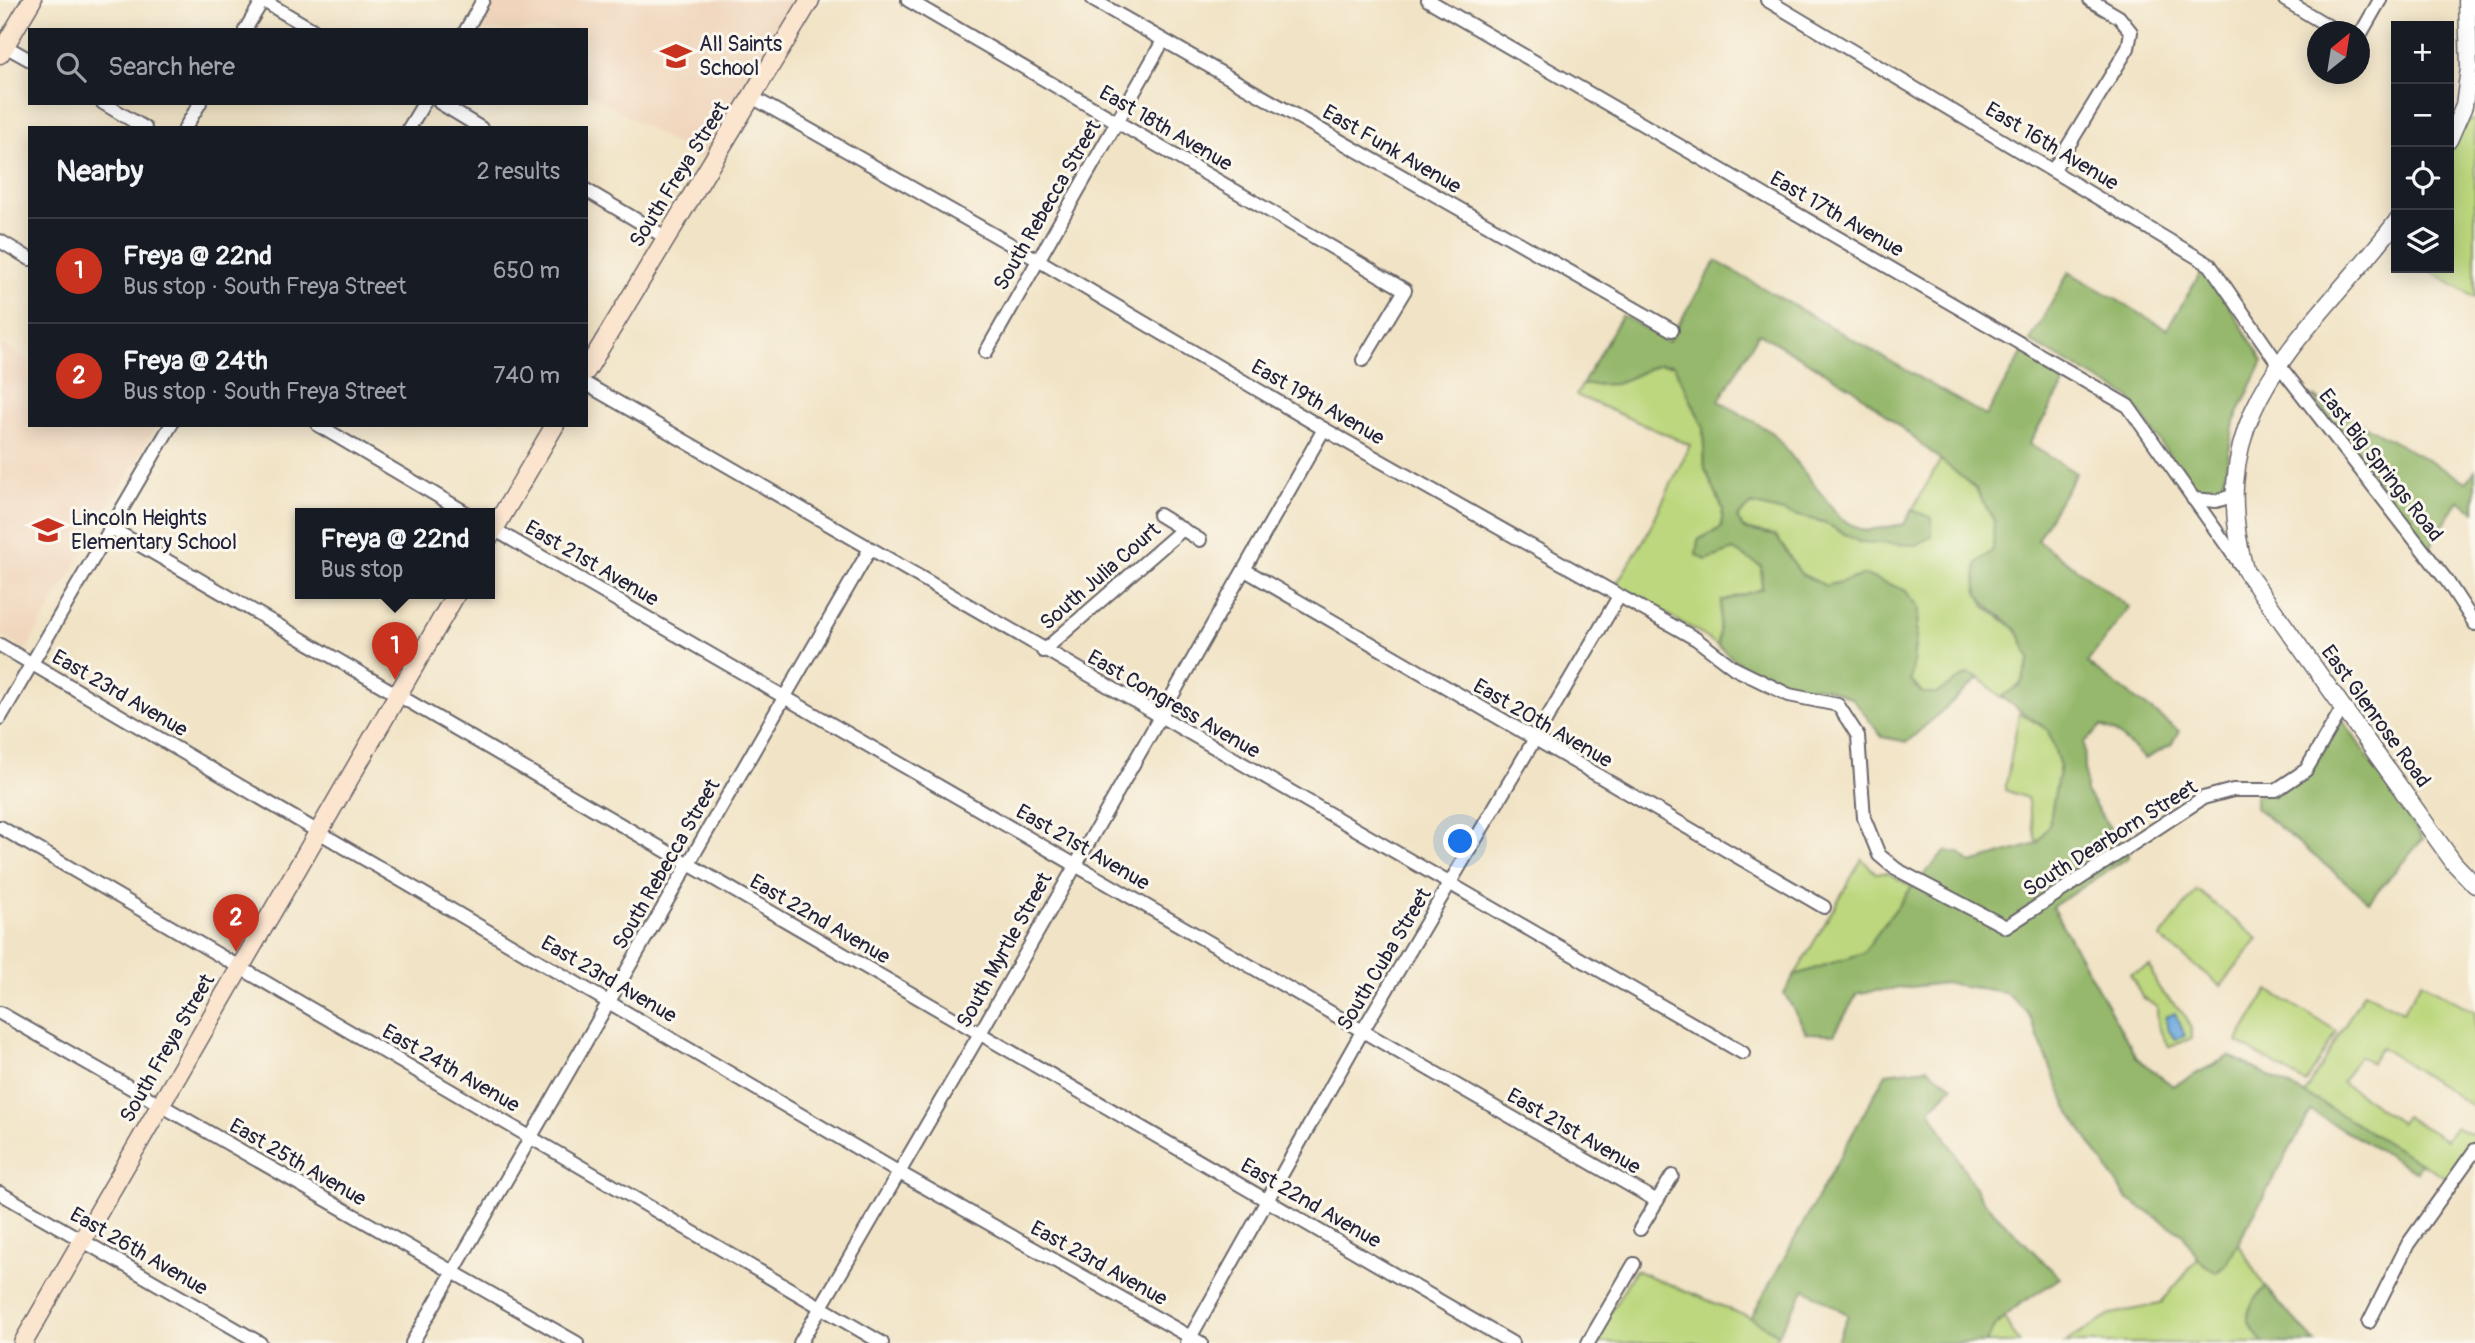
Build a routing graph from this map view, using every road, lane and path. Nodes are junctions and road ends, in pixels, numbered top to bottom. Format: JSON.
{"nodes":[{"id":1,"x":32,"y":0,"type":"edge"},
{"id":2,"x":262,"y":0,"type":"edge"},
{"id":3,"x":483,"y":0,"type":"edge"},
{"id":4,"x":810,"y":0,"type":"edge"},
{"id":5,"x":908,"y":0,"type":"edge"},
{"id":6,"x":1093,"y":0,"type":"edge"},
{"id":7,"x":1428,"y":0,"type":"edge"},
{"id":8,"x":1767,"y":0,"type":"edge"},
{"id":9,"x":2090,"y":0,"type":"edge"},
{"id":10,"x":2285,"y":0,"type":"edge"},
{"id":11,"x":2381,"y":0,"type":"edge"},
{"id":12,"x":2468,"y":0,"type":"edge"},
{"id":13,"x":2320,"y":21,"type":"edge"},
{"id":14,"x":2368,"y":21,"type":"edge"},
{"id":15,"x":246,"y":28,"type":"edge"},
{"id":16,"x":310,"y":28,"type":"edge"},
{"id":17,"x":467,"y":28,"type":"edge"},
{"id":18,"x":1163,"y":41,"type":"junction"},
{"id":19,"x":3,"y":50,"type":"edge"},
{"id":20,"x":28,"y":59,"type":"edge"},
{"id":21,"x":752,"y":97,"type":"junction"},
{"id":22,"x":106,"y":105,"type":"edge"},
{"id":23,"x":199,"y":105,"type":"edge"},
{"id":24,"x":423,"y":105,"type":"edge"},
{"id":25,"x":443,"y":105,"type":"edge"},
{"id":26,"x":2470,"y":109,"type":"edge"},
{"id":27,"x":1117,"y":122,"type":"junction"},
{"id":28,"x":142,"y":126,"type":"edge"},
{"id":29,"x":187,"y":126,"type":"edge"},
{"id":30,"x":411,"y":126,"type":"edge"},
{"id":31,"x":478,"y":126,"type":"edge"},
{"id":32,"x":2454,"y":133,"type":"edge"},
{"id":33,"x":2054,"y":169,"type":"junction"},
{"id":34,"x":588,"y":191,"type":"edge"},
{"id":35,"x":2391,"y":228,"type":"edge"},
{"id":36,"x":665,"y":237,"type":"junction"},
{"id":37,"x":0,"y":241,"type":"edge"},
{"id":38,"x":28,"y":258,"type":"edge"},
{"id":39,"x":1038,"y":260,"type":"junction"},
{"id":40,"x":1672,"y":330,"type":"dead end"},
{"id":41,"x":986,"y":352,"type":"dead end"},
{"id":42,"x":1363,"y":360,"type":"dead end"},
{"id":43,"x":2279,"y":365,"type":"junction"},
{"id":44,"x":588,"y":368,"type":"edge"},
{"id":45,"x":588,"y":385,"type":"edge"},
{"id":46,"x":170,"y":427,"type":"edge"},
{"id":47,"x":321,"y":427,"type":"edge"},
{"id":48,"x":554,"y":427,"type":"edge"},
{"id":49,"x":1324,"y":429,"type":"junction"},
{"id":50,"x":2232,"y":496,"type":"junction"},
{"id":51,"x":2193,"y":499,"type":"junction"},
{"id":52,"x":458,"y":508,"type":"edge"},
{"id":53,"x":1158,"y":515,"type":"dead end"},
{"id":54,"x":495,"y":523,"type":"edge"},
{"id":55,"x":109,"y":527,"type":"junction"},
{"id":56,"x":1183,"y":529,"type":"junction"},
{"id":57,"x":495,"y":532,"type":"edge"},
{"id":58,"x":1200,"y":540,"type":"dead end"},
{"id":59,"x":870,"y":549,"type":"junction"},
{"id":60,"x":1245,"y":570,"type":"junction"},
{"id":61,"x":2245,"y":570,"type":"junction"},
{"id":62,"x":1618,"y":598,"type":"junction"},
{"id":63,"x":453,"y":599,"type":"edge"},
{"id":64,"x":2475,"y":624,"type":"edge"},
{"id":65,"x":0,"y":645,"type":"edge"},
{"id":66,"x":1043,"y":651,"type":"junction"},
{"id":67,"x":32,"y":663,"type":"junction"},
{"id":68,"x":397,"y":696,"type":"junction"},
{"id":69,"x":785,"y":696,"type":"junction"},
{"id":70,"x":2343,"y":707,"type":"junction"},
{"id":71,"x":1159,"y":717,"type":"junction"},
{"id":72,"x":0,"y":718,"type":"edge"},
{"id":73,"x":1534,"y":740,"type":"junction"},
{"id":74,"x":0,"y":827,"type":"edge"},
{"id":75,"x":319,"y":832,"type":"junction"},
{"id":76,"x":1879,"y":855,"type":"joint"},
{"id":77,"x":688,"y":864,"type":"junction"},
{"id":78,"x":1074,"y":864,"type":"junction"},
{"id":79,"x":1450,"y":885,"type":"junction"},
{"id":80,"x":2475,"y":885,"type":"edge"},
{"id":81,"x":1824,"y":907,"type":"dead end"},
{"id":82,"x":240,"y":968,"type":"junction"},
{"id":83,"x":608,"y":1001,"type":"junction"},
{"id":84,"x":0,"y":1013,"type":"edge"},
{"id":85,"x":1363,"y":1030,"type":"junction"},
{"id":86,"x":979,"y":1035,"type":"junction"},
{"id":87,"x":1743,"y":1053,"type":"dead end"},
{"id":88,"x":160,"y":1105,"type":"junction"},
{"id":89,"x":531,"y":1137,"type":"junction"},
{"id":90,"x":2475,"y":1150,"type":"edge"},
{"id":91,"x":898,"y":1172,"type":"junction"},
{"id":92,"x":1672,"y":1176,"type":"dead end"},
{"id":93,"x":0,"y":1193,"type":"edge"},
{"id":94,"x":1269,"y":1201,"type":"junction"},
{"id":95,"x":1657,"y":1201,"type":"junction"},
{"id":96,"x":1640,"y":1229,"type":"dead end"},
{"id":97,"x":82,"y":1241,"type":"junction"},
{"id":98,"x":1634,"y":1264,"type":"dead end"},
{"id":99,"x":452,"y":1273,"type":"junction"},
{"id":100,"x":820,"y":1308,"type":"junction"},
{"id":101,"x":2369,"y":1322,"type":"dead end"},
{"id":102,"x":1193,"y":1341,"type":"edge"},
{"id":103,"x":23,"y":1343,"type":"edge"},
{"id":104,"x":260,"y":1343,"type":"edge"},
{"id":105,"x":412,"y":1343,"type":"edge"},
{"id":106,"x":577,"y":1343,"type":"edge"},
{"id":107,"x":800,"y":1343,"type":"edge"},
{"id":108,"x":882,"y":1343,"type":"edge"},
{"id":109,"x":1512,"y":1343,"type":"edge"},
{"id":110,"x":1588,"y":1343,"type":"edge"}],
"edges":[{"from":1,"to":19,"type":"main road"},
{"from":2,"to":15,"type":"street"},
{"from":2,"to":16,"type":"street"},
{"from":3,"to":17,"type":"street"},
{"from":4,"to":21,"type":"main road","name":"South Freya Street"},
{"from":5,"to":27,"type":"street","name":"East 18th Avenue"},
{"from":6,"to":18,"type":"street","name":"East Funk Avenue"},
{"from":7,"to":51,"type":"street","name":"East 17th Avenue"},
{"from":8,"to":33,"type":"street","name":"East 16th Avenue"},
{"from":9,"to":33,"type":"street"},
{"from":10,"to":13,"type":"street"},
{"from":11,"to":14,"type":"street"},
{"from":12,"to":26,"type":"street"},
{"from":18,"to":27,"type":"street","name":"South Rebecca Street"},
{"from":18,"to":40,"type":"street","name":"East Funk Avenue"},
{"from":19,"to":20,"type":"street"},
{"from":21,"to":36,"type":"main road","name":"South Freya Street"},
{"from":21,"to":39,"type":"street","name":"East 19th Avenue"},
{"from":22,"to":28,"type":"street"},
{"from":23,"to":29,"type":"street"},
{"from":24,"to":30,"type":"street"},
{"from":25,"to":31,"type":"street"},
{"from":26,"to":32,"type":"street"},
{"from":27,"to":39,"type":"street","name":"South Rebecca Street"},
{"from":27,"to":42,"type":"street","name":"East 18th Avenue"},
{"from":33,"to":43,"type":"street","name":"East 16th Avenue"},
{"from":34,"to":36,"type":"street"},
{"from":35,"to":43,"type":"street"},
{"from":36,"to":44,"type":"main road","name":"South Freya Street"},
{"from":37,"to":38,"type":"street"},
{"from":39,"to":41,"type":"street","name":"South Rebecca Street"},
{"from":39,"to":49,"type":"street","name":"East 19th Avenue"},
{"from":43,"to":50,"type":"street"},
{"from":43,"to":64,"type":"street","name":"East Big Springs Road"},
{"from":45,"to":59,"type":"street","name":"East Congress Avenue"},
{"from":46,"to":55,"type":"street"},
{"from":47,"to":52,"type":"street"},
{"from":48,"to":54,"type":"main road"},
{"from":49,"to":60,"type":"street","name":"South Myrtle Street"},
{"from":49,"to":62,"type":"street","name":"East 19th Avenue"},
{"from":50,"to":51,"type":"street"},
{"from":50,"to":61,"type":"street"},
{"from":51,"to":61,"type":"street","name":"East 17th Avenue"},
{"from":53,"to":56,"type":"street"},
{"from":55,"to":67,"type":"street"},
{"from":55,"to":68,"type":"street","name":"East 22nd Avenue"},
{"from":56,"to":58,"type":"street"},
{"from":56,"to":66,"type":"street","name":"South Julia Court"},
{"from":57,"to":69,"type":"street","name":"East 21st Avenue"},
{"from":59,"to":66,"type":"street","name":"East Congress Avenue"},
{"from":59,"to":69,"type":"street","name":"South Rebecca Street"},
{"from":60,"to":71,"type":"street","name":"South Myrtle Street"},
{"from":60,"to":73,"type":"street","name":"East 20th Avenue"},
{"from":61,"to":70,"type":"street","name":"East Glenrose Road"},
{"from":62,"to":73,"type":"street","name":"South Cuba Street"},
{"from":62,"to":76,"type":"street","name":"East 19th Avenue"},
{"from":63,"to":68,"type":"main road","name":"South Freya Street"},
{"from":65,"to":67,"type":"street","name":"East 23rd Avenue"},
{"from":66,"to":71,"type":"street","name":"East Congress Avenue"},
{"from":67,"to":72,"type":"street"},
{"from":67,"to":75,"type":"street","name":"East 23rd Avenue"},
{"from":68,"to":75,"type":"main road","name":"South Freya Street"},
{"from":68,"to":77,"type":"street","name":"East 22nd Avenue"},
{"from":69,"to":77,"type":"street","name":"South Rebecca Street"},
{"from":69,"to":78,"type":"street","name":"East 21st Avenue"},
{"from":70,"to":76,"type":"street","name":"South Dearborn Street"},
{"from":70,"to":80,"type":"street","name":"East Glenrose Road"},
{"from":71,"to":78,"type":"street","name":"South Myrtle Street"},
{"from":71,"to":79,"type":"street","name":"East Congress Avenue"},
{"from":73,"to":79,"type":"street","name":"South Cuba Street"},
{"from":73,"to":81,"type":"street","name":"East 20th Avenue"},
{"from":74,"to":82,"type":"street","name":"East 24th Avenue"},
{"from":75,"to":82,"type":"main road","name":"South Freya Street"},
{"from":75,"to":83,"type":"street","name":"East 23rd Avenue"},
{"from":77,"to":83,"type":"street","name":"South Rebecca Street"},
{"from":77,"to":86,"type":"street","name":"East 22nd Avenue"},
{"from":78,"to":85,"type":"street","name":"East 21st Avenue"},
{"from":78,"to":86,"type":"street","name":"South Myrtle Street"},
{"from":79,"to":85,"type":"street","name":"South Cuba Street"},
{"from":79,"to":87,"type":"street","name":"East Congress Avenue"},
{"from":82,"to":88,"type":"main road","name":"South Freya Street"},
{"from":82,"to":89,"type":"street","name":"East 24th Avenue"},
{"from":83,"to":89,"type":"street","name":"South Rebecca Street"},
{"from":83,"to":91,"type":"street","name":"East 23rd Avenue"},
{"from":84,"to":88,"type":"street","name":"East 25th Avenue"},
{"from":85,"to":94,"type":"street","name":"South Cuba Street"},
{"from":85,"to":95,"type":"street","name":"East 21st Avenue"},
{"from":86,"to":91,"type":"street","name":"South Myrtle Street"},
{"from":86,"to":94,"type":"street","name":"East 22nd Avenue"},
{"from":88,"to":97,"type":"main road","name":"South Freya Street"},
{"from":88,"to":99,"type":"street","name":"East 25th Avenue"},
{"from":89,"to":99,"type":"street","name":"South Rebecca Street"},
{"from":89,"to":100,"type":"street","name":"East 24th Avenue"},
{"from":90,"to":101,"type":"street"},
{"from":91,"to":100,"type":"street","name":"South Myrtle Street"},
{"from":91,"to":102,"type":"street","name":"East 23rd Avenue"},
{"from":92,"to":95,"type":"street"},
{"from":93,"to":97,"type":"street","name":"East 26th Avenue"},
{"from":94,"to":102,"type":"street","name":"South Cuba Street"},
{"from":94,"to":109,"type":"street","name":"East 22nd Avenue"},
{"from":95,"to":96,"type":"street"},
{"from":97,"to":103,"type":"main road","name":"South Freya Street"},
{"from":97,"to":104,"type":"street","name":"East 26th Avenue"},
{"from":98,"to":110,"type":"street"},
{"from":99,"to":105,"type":"street","name":"South Rebecca Street"},
{"from":99,"to":106,"type":"street","name":"East 25th Avenue"},
{"from":100,"to":107,"type":"street","name":"South Myrtle Street"},
{"from":100,"to":108,"type":"street","name":"East 24th Avenue"}]}
